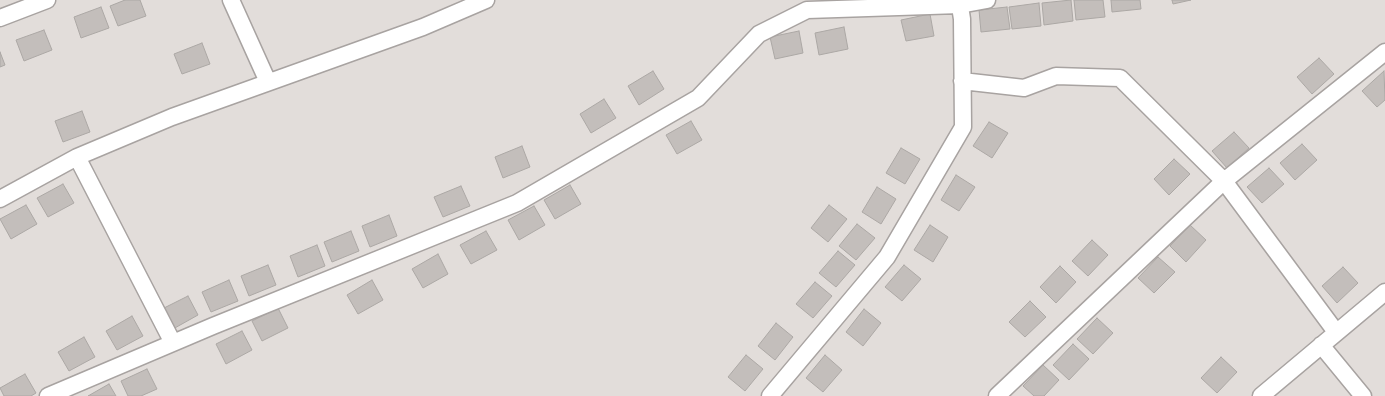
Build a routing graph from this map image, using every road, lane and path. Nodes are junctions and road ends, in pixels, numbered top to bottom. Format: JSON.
{"nodes":[{"id":1,"x":48,"y":0,"type":"edge"},
{"id":2,"x":231,"y":0,"type":"edge"},
{"id":3,"x":486,"y":0,"type":"edge"},
{"id":4,"x":987,"y":0,"type":"edge"},
{"id":5,"x":959,"y":3,"type":"edge"},
{"id":6,"x":0,"y":18,"type":"edge"},
{"id":7,"x":1385,"y":52,"type":"edge"},
{"id":8,"x":962,"y":81,"type":"junction"},
{"id":9,"x":268,"y":82,"type":"junction"},
{"id":10,"x":77,"y":157,"type":"junction"},
{"id":11,"x":1224,"y":181,"type":"junction"},
{"id":12,"x":0,"y":199,"type":"edge"},
{"id":13,"x":1385,"y":292,"type":"edge"},
{"id":14,"x":1336,"y":332,"type":"junction"},
{"id":15,"x":173,"y":343,"type":"junction"},
{"id":16,"x":1321,"y":345,"type":"junction"},
{"id":17,"x":48,"y":396,"type":"edge"},
{"id":18,"x":770,"y":396,"type":"edge"},
{"id":19,"x":997,"y":396,"type":"edge"},
{"id":20,"x":1260,"y":396,"type":"edge"},
{"id":21,"x":1363,"y":396,"type":"edge"}],
"edges":[{"from":1,"to":6,"type":"street"},
{"from":2,"to":9,"type":"street"},
{"from":3,"to":9,"type":"street"},
{"from":4,"to":5,"type":"street"},
{"from":5,"to":8,"type":"street"},
{"from":5,"to":15,"type":"street"},
{"from":7,"to":11,"type":"street"},
{"from":8,"to":11,"type":"street"},
{"from":8,"to":18,"type":"street"},
{"from":9,"to":10,"type":"street"},
{"from":10,"to":12,"type":"street"},
{"from":10,"to":15,"type":"street"},
{"from":11,"to":14,"type":"street"},
{"from":11,"to":19,"type":"street"},
{"from":13,"to":14,"type":"street"},
{"from":14,"to":16,"type":"street"},
{"from":15,"to":17,"type":"street"},
{"from":16,"to":20,"type":"street"},
{"from":16,"to":21,"type":"street"}]}
